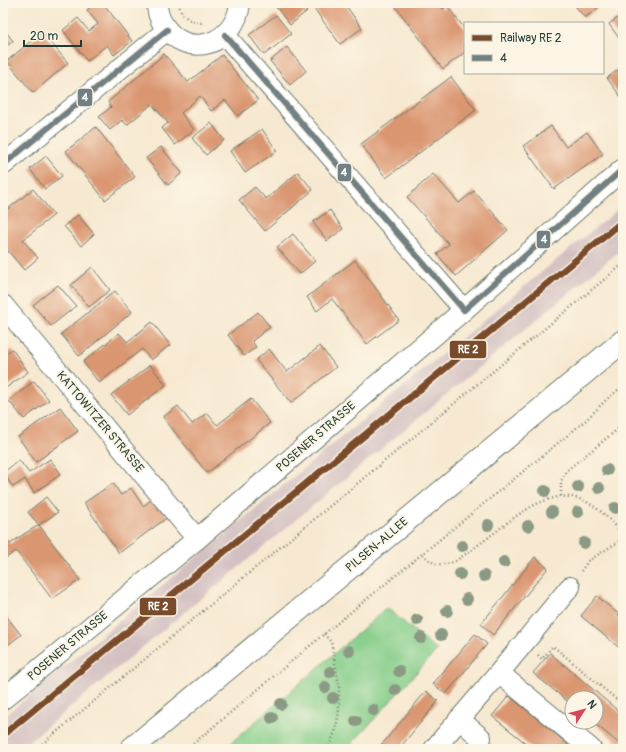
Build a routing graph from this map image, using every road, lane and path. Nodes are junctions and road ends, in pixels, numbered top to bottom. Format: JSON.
{"nodes":[{"id":1,"x":157,"y":3,"type":"edge"},
{"id":2,"x":179,"y":3,"type":"edge"},
{"id":3,"x":240,"y":3,"type":"edge"},
{"id":4,"x":208,"y":22,"type":"dead end"},
{"id":5,"x":167,"y":30,"type":"junction"},
{"id":6,"x":225,"y":35,"type":"junction"},
{"id":7,"x":3,"y":165,"type":"edge"},
{"id":8,"x":623,"y":169,"type":"edge"},
{"id":9,"x":623,"y":264,"type":"edge"},
{"id":10,"x":3,"y":305,"type":"edge"},
{"id":11,"x":464,"y":310,"type":"junction"},
{"id":12,"x":623,"y":341,"type":"edge"},
{"id":13,"x":623,"y":386,"type":"edge"},
{"id":14,"x":623,"y":425,"type":"edge"},
{"id":15,"x":560,"y":496,"type":"junction"},
{"id":16,"x":623,"y":534,"type":"edge"},
{"id":17,"x":196,"y":539,"type":"junction"},
{"id":18,"x":623,"y":539,"type":"edge"},
{"id":19,"x":423,"y":554,"type":"junction"},
{"id":20,"x":570,"y":587,"type":"joint"},
{"id":21,"x":324,"y":634,"type":"junction"},
{"id":22,"x":542,"y":659,"type":"dead end"},
{"id":23,"x":499,"y":673,"type":"junction"},
{"id":24,"x":3,"y":699,"type":"edge"},
{"id":25,"x":623,"y":705,"type":"edge"},
{"id":26,"x":459,"y":719,"type":"junction"},
{"id":27,"x":481,"y":738,"type":"dead end"},
{"id":28,"x":36,"y":749,"type":"edge"},
{"id":29,"x":131,"y":749,"type":"edge"},
{"id":30,"x":187,"y":749,"type":"edge"},
{"id":31,"x":328,"y":749,"type":"edge"},
{"id":32,"x":434,"y":749,"type":"edge"},
{"id":33,"x":591,"y":749,"type":"edge"}],
"edges":[{"from":1,"to":5,"type":"street"},
{"from":2,"to":4,"type":"path"},
{"from":3,"to":6,"type":"street"},
{"from":5,"to":6,"type":"street"},
{"from":5,"to":7,"type":"street"},
{"from":6,"to":11,"type":"street"},
{"from":8,"to":11,"type":"street","name":"POSENER STRASSE"},
{"from":9,"to":28,"type":"path"},
{"from":10,"to":17,"type":"street","name":"KATTOWITZER STRASSE"},
{"from":11,"to":17,"type":"street","name":"POSENER STRASSE"},
{"from":12,"to":29,"type":"main road","name":"PILSEN-ALLEE"},
{"from":13,"to":19,"type":"path"},
{"from":14,"to":15,"type":"path"},
{"from":15,"to":16,"type":"path"},
{"from":15,"to":19,"type":"path"},
{"from":17,"to":24,"type":"street","name":"POSENER STRASSE"},
{"from":18,"to":20,"type":"path"},
{"from":19,"to":21,"type":"path"},
{"from":20,"to":23,"type":"street"},
{"from":21,"to":30,"type":"path"},
{"from":21,"to":31,"type":"path"},
{"from":22,"to":25,"type":"path"},
{"from":23,"to":26,"type":"street"},
{"from":23,"to":33,"type":"street"},
{"from":26,"to":27,"type":"street"},
{"from":26,"to":32,"type":"street"}]}
